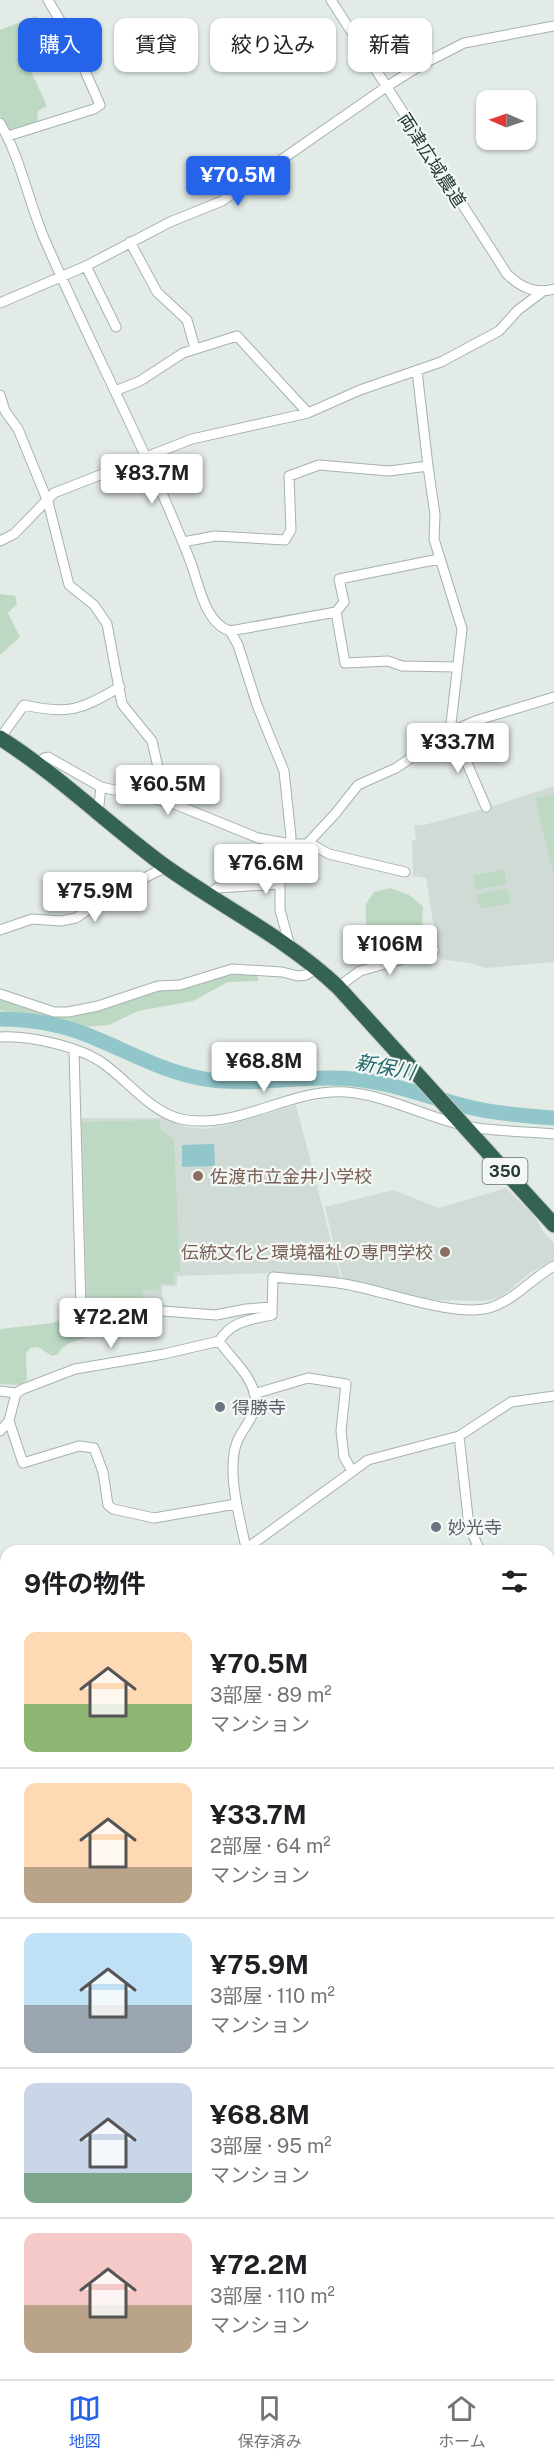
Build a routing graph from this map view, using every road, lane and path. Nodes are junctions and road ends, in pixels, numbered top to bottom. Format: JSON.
{"nodes":[{"id":1,"x":48,"y":0,"type":"edge"},
{"id":2,"x":331,"y":0,"type":"edge"},
{"id":3,"x":554,"y":26,"type":"edge"},
{"id":4,"x":386,"y":87,"type":"junction"},
{"id":5,"x":0,"y":123,"type":"edge"},
{"id":6,"x":8,"y":136,"type":"junction"},
{"id":7,"x":130,"y":242,"type":"junction"},
{"id":8,"x":86,"y":266,"type":"junction"},
{"id":9,"x":62,"y":276,"type":"junction"},
{"id":10,"x":554,"y":289,"type":"edge"},
{"id":11,"x":542,"y":292,"type":"junction"},
{"id":12,"x":0,"y":303,"type":"edge"},
{"id":13,"x":116,"y":327,"type":"dead end"},
{"id":14,"x":195,"y":348,"type":"junction"},
{"id":15,"x":417,"y":371,"type":"junction"},
{"id":16,"x":115,"y":391,"type":"junction"},
{"id":17,"x":0,"y":395,"type":"edge"},
{"id":18,"x":308,"y":413,"type":"junction"},
{"id":19,"x":146,"y":458,"type":"junction"},
{"id":20,"x":428,"y":466,"type":"junction"},
{"id":21,"x":48,"y":502,"type":"junction"},
{"id":22,"x":0,"y":541,"type":"edge"},
{"id":23,"x":183,"y":542,"type":"junction"},
{"id":24,"x":439,"y":559,"type":"junction"},
{"id":25,"x":336,"y":612,"type":"junction"},
{"id":26,"x":230,"y":631,"type":"junction"},
{"id":27,"x":456,"y":667,"type":"junction"},
{"id":28,"x":120,"y":687,"type":"junction"},
{"id":29,"x":554,"y":697,"type":"edge"},
{"id":30,"x":450,"y":732,"type":"junction"},
{"id":31,"x":0,"y":738,"type":"edge"},
{"id":32,"x":39,"y":765,"type":"junction"},
{"id":33,"x":101,"y":787,"type":"junction"},
{"id":34,"x":166,"y":802,"type":"junction"},
{"id":35,"x":99,"y":805,"type":"dead end"},
{"id":36,"x":486,"y":807,"type":"dead end"},
{"id":37,"x":309,"y":843,"type":"junction"},
{"id":38,"x":290,"y":844,"type":"junction"},
{"id":39,"x":164,"y":865,"type":"junction"},
{"id":40,"x":405,"y":873,"type":"dead end"},
{"id":41,"x":280,"y":884,"type":"junction"},
{"id":42,"x":209,"y":894,"type":"junction"},
{"id":43,"x":0,"y":930,"type":"edge"},
{"id":44,"x":290,"y":946,"type":"junction"},
{"id":45,"x":434,"y":950,"type":"dead end"},
{"id":46,"x":317,"y":968,"type":"junction"},
{"id":47,"x":338,"y":987,"type":"junction"},
{"id":48,"x":0,"y":994,"type":"edge"},
{"id":49,"x":0,"y":1037,"type":"edge"},
{"id":50,"x":74,"y":1051,"type":"junction"},
{"id":51,"x":459,"y":1122,"type":"junction"},
{"id":52,"x":554,"y":1134,"type":"edge"},
{"id":53,"x":554,"y":1225,"type":"edge"},
{"id":54,"x":554,"y":1266,"type":"edge"},
{"id":55,"x":272,"y":1307,"type":"junction"},
{"id":56,"x":219,"y":1341,"type":"junction"},
{"id":57,"x":0,"y":1390,"type":"edge"},
{"id":58,"x":16,"y":1393,"type":"junction"},
{"id":59,"x":254,"y":1394,"type":"junction"},
{"id":60,"x":554,"y":1396,"type":"edge"},
{"id":61,"x":9,"y":1421,"type":"junction"},
{"id":62,"x":0,"y":1431,"type":"edge"},
{"id":63,"x":459,"y":1436,"type":"junction"},
{"id":64,"x":352,"y":1471,"type":"junction"},
{"id":65,"x":236,"y":1504,"type":"junction"},
{"id":66,"x":243,"y":1545,"type":"edge"},
{"id":67,"x":251,"y":1545,"type":"edge"},
{"id":68,"x":478,"y":1545,"type":"edge"}],
"edges":[{"from":1,"to":6,"type":"street"},
{"from":2,"to":4,"type":"street","name":"両津広域農道"},
{"from":3,"to":4,"type":"street"},
{"from":4,"to":7,"type":"street"},
{"from":4,"to":11,"type":"street","name":"両津広域農道"},
{"from":5,"to":6,"type":"street"},
{"from":6,"to":9,"type":"street"},
{"from":7,"to":8,"type":"street"},
{"from":7,"to":14,"type":"street"},
{"from":8,"to":9,"type":"street"},
{"from":8,"to":13,"type":"street"},
{"from":9,"to":12,"type":"street"},
{"from":9,"to":16,"type":"street"},
{"from":10,"to":11,"type":"street"},
{"from":11,"to":15,"type":"street"},
{"from":14,"to":16,"type":"street"},
{"from":14,"to":18,"type":"street"},
{"from":15,"to":18,"type":"street"},
{"from":15,"to":20,"type":"street"},
{"from":16,"to":19,"type":"street"},
{"from":17,"to":21,"type":"street"},
{"from":18,"to":19,"type":"street"},
{"from":19,"to":21,"type":"street"},
{"from":19,"to":23,"type":"street"},
{"from":20,"to":23,"type":"street"},
{"from":20,"to":24,"type":"street"},
{"from":21,"to":22,"type":"street"},
{"from":21,"to":28,"type":"street"},
{"from":23,"to":26,"type":"street"},
{"from":24,"to":25,"type":"street"},
{"from":24,"to":27,"type":"street"},
{"from":25,"to":26,"type":"street"},
{"from":25,"to":27,"type":"street"},
{"from":26,"to":38,"type":"street"},
{"from":27,"to":30,"type":"street"},
{"from":28,"to":31,"type":"street"},
{"from":28,"to":34,"type":"street"},
{"from":29,"to":30,"type":"street"},
{"from":30,"to":36,"type":"street"},
{"from":30,"to":37,"type":"street"},
{"from":31,"to":32,"type":"highway","number":"350"},
{"from":32,"to":33,"type":"street"},
{"from":32,"to":39,"type":"highway","number":"350"},
{"from":33,"to":34,"type":"street"},
{"from":33,"to":35,"type":"street"},
{"from":34,"to":38,"type":"street"},
{"from":37,"to":38,"type":"street"},
{"from":37,"to":40,"type":"street"},
{"from":38,"to":41,"type":"street"},
{"from":39,"to":42,"type":"highway","number":"350"},
{"from":39,"to":43,"type":"street"},
{"from":41,"to":42,"type":"street"},
{"from":41,"to":44,"type":"street"},
{"from":42,"to":44,"type":"highway","number":"350"},
{"from":44,"to":46,"type":"highway","number":"350"},
{"from":45,"to":47,"type":"street"},
{"from":46,"to":47,"type":"highway","number":"350"},
{"from":46,"to":48,"type":"street"},
{"from":47,"to":51,"type":"highway","number":"350"},
{"from":49,"to":50,"type":"street"},
{"from":50,"to":51,"type":"street"},
{"from":50,"to":55,"type":"street"},
{"from":51,"to":52,"type":"street"},
{"from":51,"to":53,"type":"highway","number":"350"},
{"from":54,"to":55,"type":"street"},
{"from":55,"to":56,"type":"street"},
{"from":56,"to":58,"type":"street"},
{"from":56,"to":59,"type":"street"},
{"from":57,"to":58,"type":"street"},
{"from":58,"to":61,"type":"street"},
{"from":59,"to":64,"type":"street"},
{"from":59,"to":65,"type":"street"},
{"from":60,"to":63,"type":"street"},
{"from":61,"to":62,"type":"street"},
{"from":61,"to":65,"type":"street"},
{"from":63,"to":64,"type":"street"},
{"from":63,"to":68,"type":"street"},
{"from":64,"to":67,"type":"street"},
{"from":65,"to":66,"type":"street"}]}
